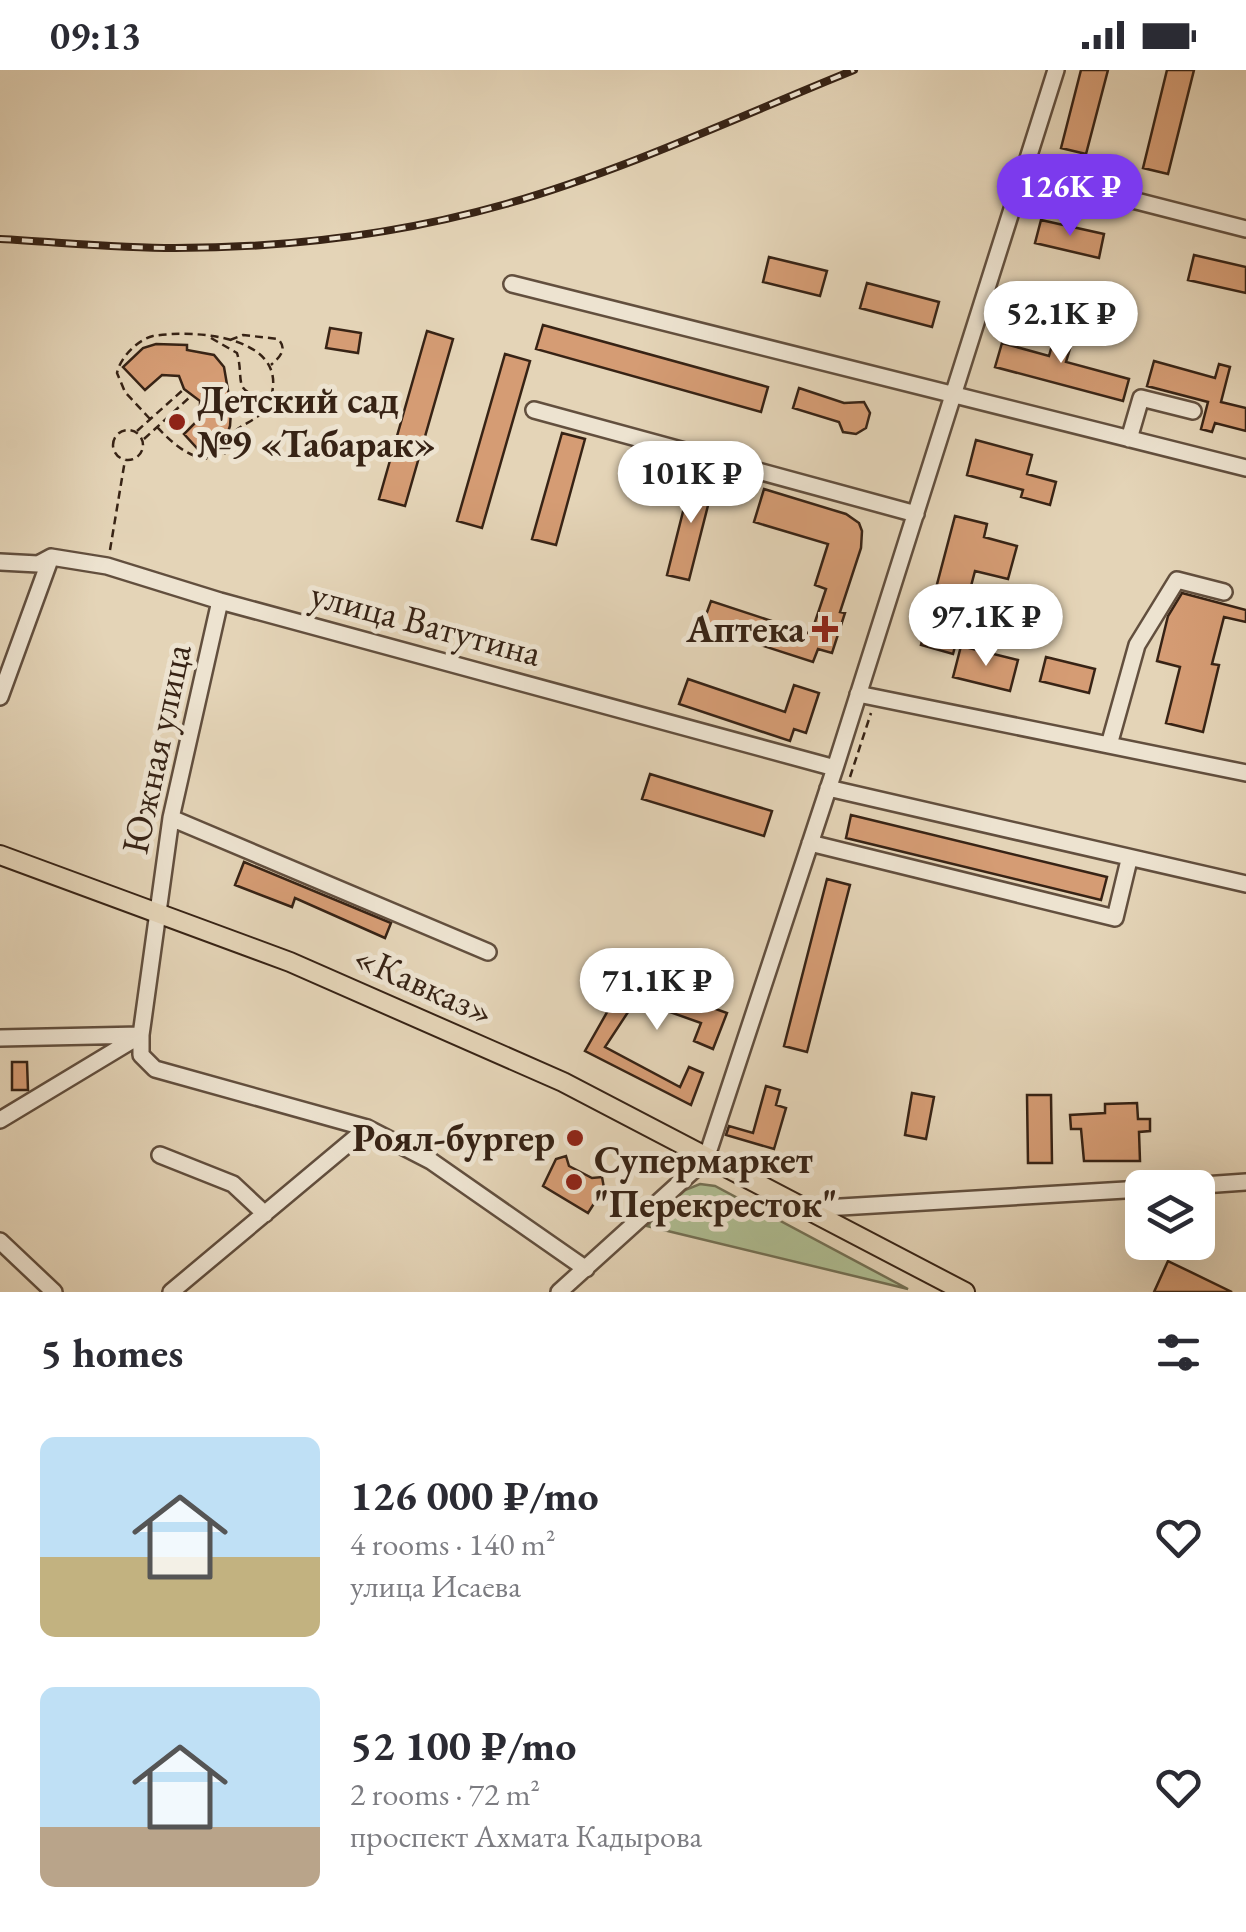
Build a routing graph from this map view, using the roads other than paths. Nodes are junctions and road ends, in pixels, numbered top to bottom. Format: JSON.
{"nodes":[{"id":1,"x":1056,"y":70,"type":"edge"},
{"id":2,"x":1023,"y":172,"type":"junction"},
{"id":3,"x":1246,"y":229,"type":"edge"},
{"id":4,"x":512,"y":284,"type":"dead end"},
{"id":5,"x":951,"y":396,"type":"junction"},
{"id":6,"x":534,"y":410,"type":"dead end"},
{"id":7,"x":1193,"y":411,"type":"dead end"},
{"id":8,"x":1129,"y":439,"type":"junction"},
{"id":9,"x":1246,"y":468,"type":"edge"},
{"id":10,"x":916,"y":514,"type":"junction"},
{"id":11,"x":50,"y":557,"type":"junction"},
{"id":12,"x":0,"y":562,"type":"edge"},
{"id":13,"x":1224,"y":592,"type":"dead end"},
{"id":14,"x":220,"y":601,"type":"junction"},
{"id":15,"x":858,"y":694,"type":"junction"},
{"id":16,"x":0,"y":697,"type":"edge"},
{"id":17,"x":1110,"y":746,"type":"junction"},
{"id":18,"x":835,"y":768,"type":"junction"},
{"id":19,"x":1246,"y":773,"type":"edge"},
{"id":20,"x":828,"y":788,"type":"junction"},
{"id":21,"x":171,"y":818,"type":"junction"},
{"id":22,"x":810,"y":843,"type":"junction"},
{"id":23,"x":0,"y":855,"type":"edge"},
{"id":24,"x":1129,"y":860,"type":"junction"},
{"id":25,"x":1246,"y":884,"type":"edge"},
{"id":26,"x":159,"y":911,"type":"junction"},
{"id":27,"x":488,"y":952,"type":"dead end"},
{"id":28,"x":141,"y":1035,"type":"junction"},
{"id":29,"x":0,"y":1038,"type":"edge"},
{"id":30,"x":0,"y":1120,"type":"edge"},
{"id":31,"x":367,"y":1128,"type":"junction"},
{"id":32,"x":160,"y":1154,"type":"dead end"},
{"id":33,"x":706,"y":1158,"type":"junction"},
{"id":34,"x":1246,"y":1182,"type":"edge"},
{"id":35,"x":1215,"y":1184,"type":"edge"},
{"id":36,"x":1125,"y":1189,"type":"edge"},
{"id":37,"x":807,"y":1208,"type":"junction"},
{"id":38,"x":264,"y":1214,"type":"junction"},
{"id":39,"x":0,"y":1241,"type":"edge"},
{"id":40,"x":586,"y":1269,"type":"junction"},
{"id":41,"x":54,"y":1292,"type":"edge"},
{"id":42,"x":171,"y":1292,"type":"edge"},
{"id":43,"x":559,"y":1292,"type":"edge"},
{"id":44,"x":965,"y":1292,"type":"edge"}],
"edges":[{"from":1,"to":2,"type":"street"},
{"from":2,"to":3,"type":"street"},
{"from":2,"to":5,"type":"street"},
{"from":4,"to":5,"type":"street"},
{"from":5,"to":8,"type":"street"},
{"from":5,"to":10,"type":"street"},
{"from":6,"to":10,"type":"street"},
{"from":7,"to":8,"type":"street"},
{"from":8,"to":9,"type":"street"},
{"from":10,"to":15,"type":"street"},
{"from":11,"to":12,"type":"street","name":"улица Ватутина"},
{"from":11,"to":14,"type":"street","name":"улица Ватутина"},
{"from":11,"to":16,"type":"street"},
{"from":13,"to":17,"type":"street"},
{"from":14,"to":18,"type":"street","name":"улица Ватутина"},
{"from":14,"to":21,"type":"street","name":"Южная улица"},
{"from":15,"to":17,"type":"street"},
{"from":15,"to":18,"type":"street"},
{"from":17,"to":19,"type":"street"},
{"from":18,"to":20,"type":"street"},
{"from":20,"to":22,"type":"street"},
{"from":20,"to":24,"type":"street"},
{"from":21,"to":26,"type":"street","name":"Южная улица"},
{"from":21,"to":27,"type":"street"},
{"from":22,"to":24,"type":"street"},
{"from":22,"to":33,"type":"street"},
{"from":23,"to":26,"type":"main road","name":"«Кавказ»"},
{"from":24,"to":25,"type":"street"},
{"from":26,"to":28,"type":"street","name":"Южная улица"},
{"from":26,"to":33,"type":"main road","name":"«Кавказ»"},
{"from":28,"to":29,"type":"street"},
{"from":28,"to":30,"type":"street"},
{"from":28,"to":31,"type":"street"},
{"from":31,"to":38,"type":"street"},
{"from":31,"to":40,"type":"street"},
{"from":32,"to":38,"type":"street"},
{"from":33,"to":37,"type":"main road","name":"«Кавказ»"},
{"from":33,"to":40,"type":"street"},
{"from":34,"to":35,"type":"street"},
{"from":36,"to":37,"type":"street"},
{"from":37,"to":44,"type":"main road","name":"«Кавказ»"},
{"from":38,"to":42,"type":"street"},
{"from":39,"to":41,"type":"street"},
{"from":40,"to":43,"type":"street"}]}
